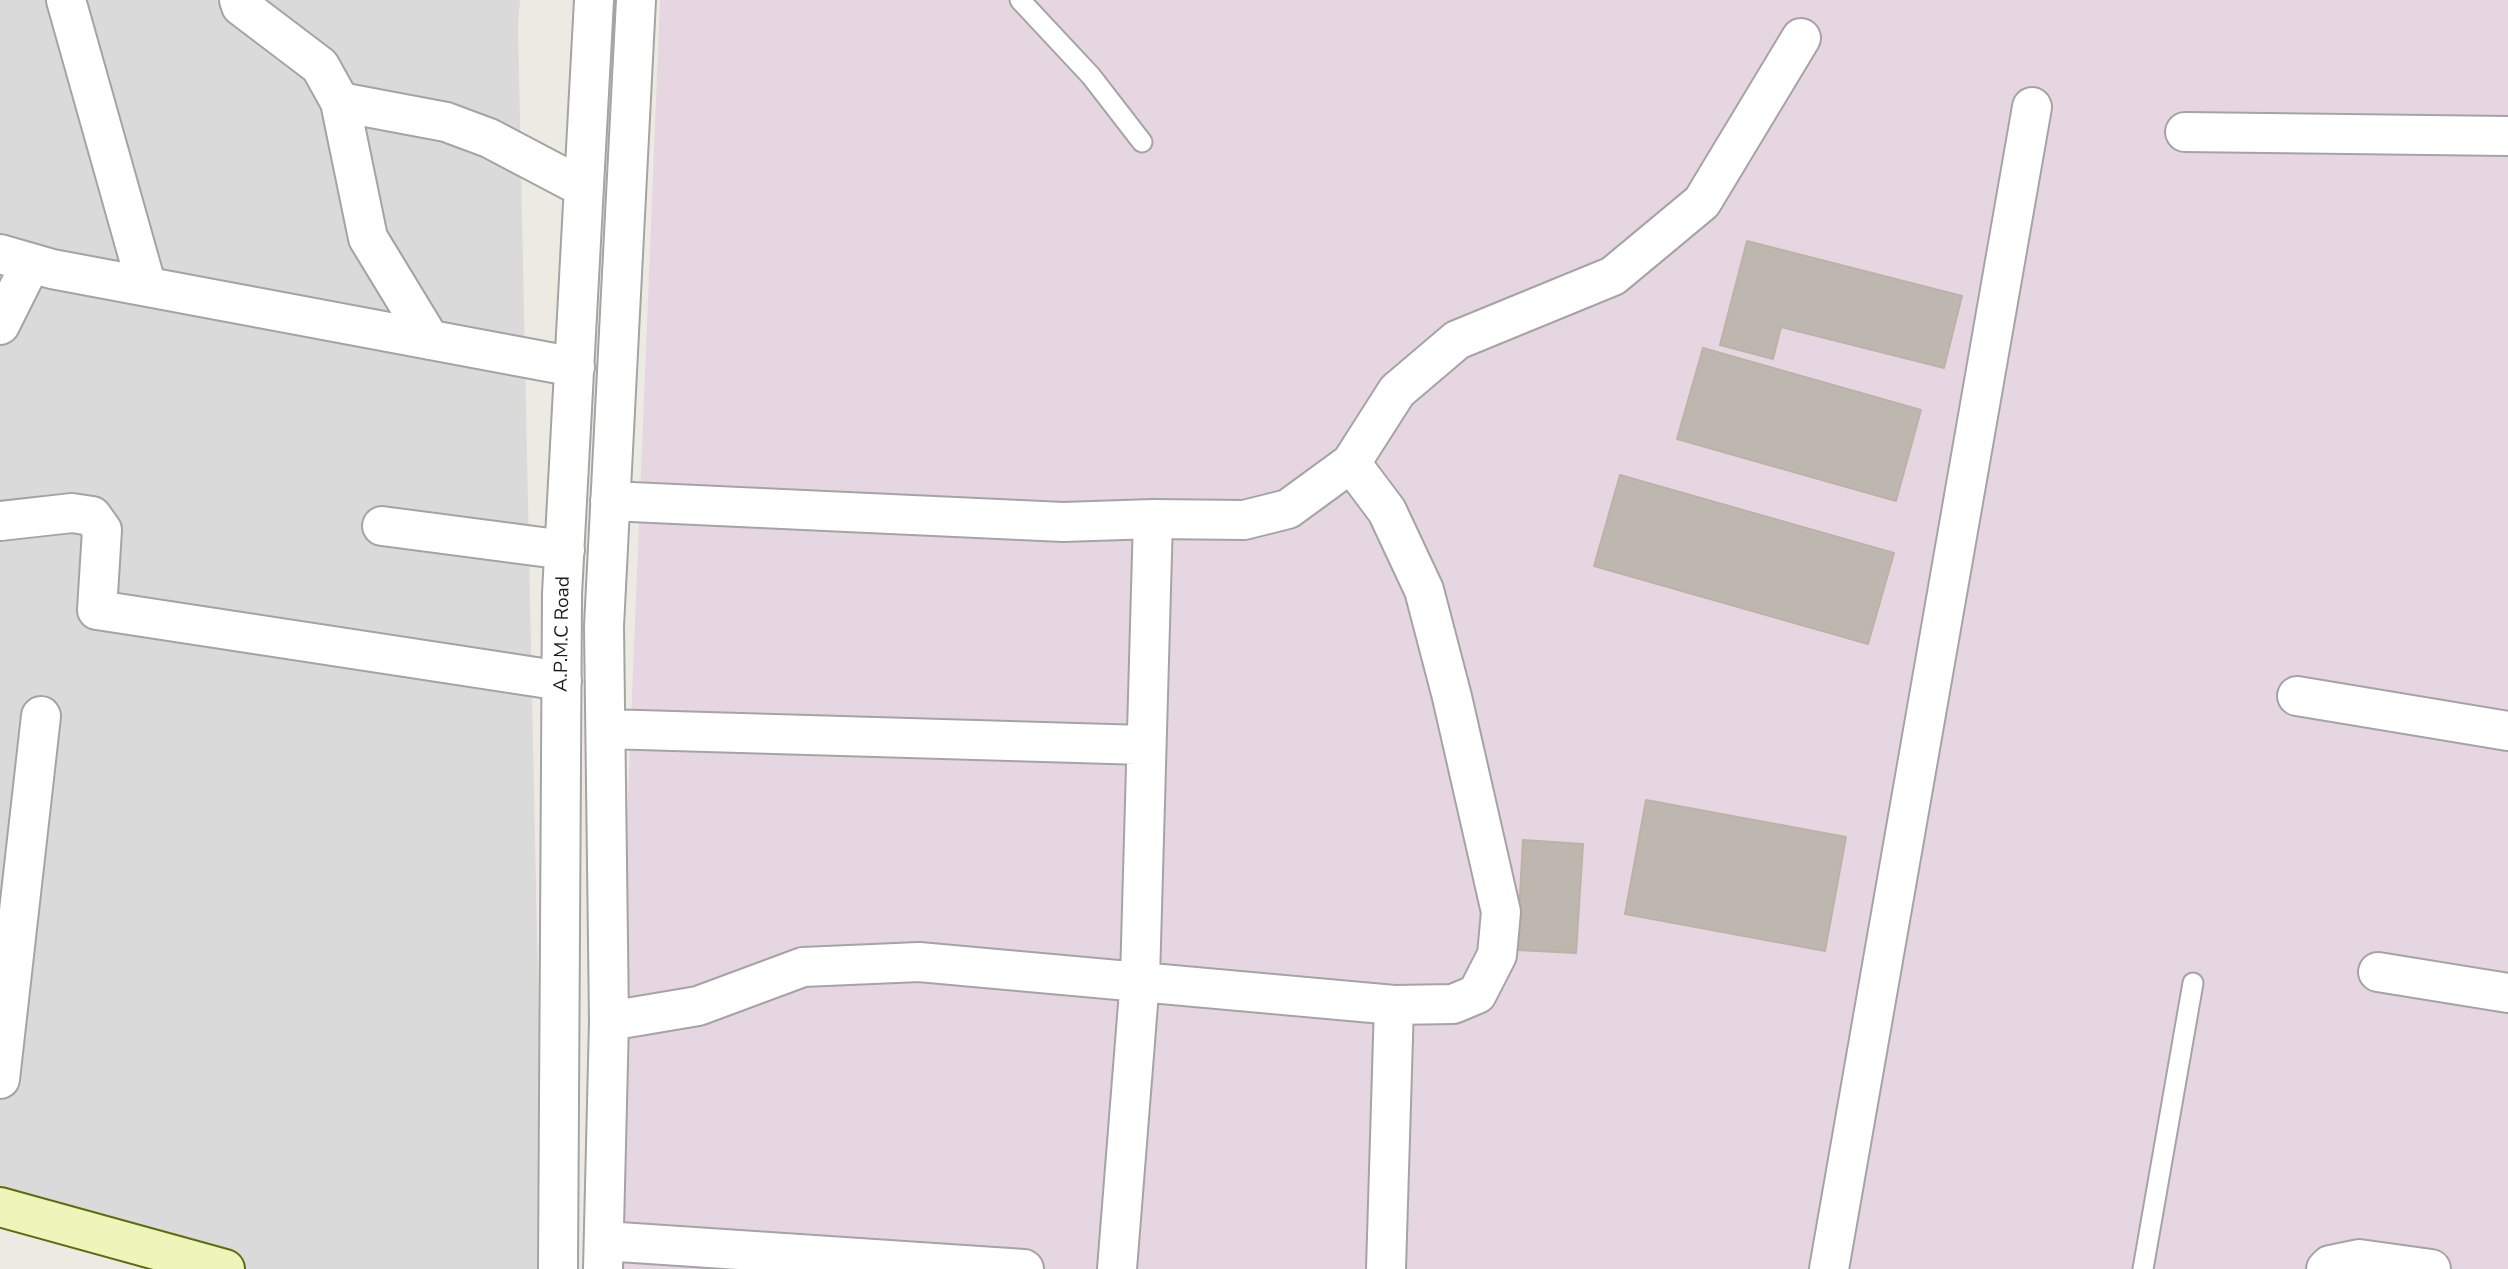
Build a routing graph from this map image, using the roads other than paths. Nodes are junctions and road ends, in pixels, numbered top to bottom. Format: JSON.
{"nodes":[{"id":1,"x":66,"y":0,"type":"edge"},
{"id":2,"x":239,"y":0,"type":"edge"},
{"id":3,"x":594,"y":0,"type":"edge"},
{"id":4,"x":636,"y":0,"type":"edge"},
{"id":5,"x":1020,"y":0,"type":"edge"},
{"id":6,"x":1801,"y":38,"type":"dead end"},
{"id":7,"x":340,"y":102,"type":"junction"},
{"id":8,"x":2032,"y":107,"type":"dead end"},
{"id":9,"x":2185,"y":132,"type":"dead end"},
{"id":10,"x":2508,"y":136,"type":"edge"},
{"id":11,"x":1142,"y":142,"type":"dead end"},
{"id":12,"x":584,"y":188,"type":"junction"},
{"id":13,"x":15,"y":258,"type":"edge"},
{"id":14,"x":146,"y":284,"type":"junction"},
{"id":15,"x":0,"y":325,"type":"edge"},
{"id":16,"x":430,"y":340,"type":"junction"},
{"id":17,"x":575,"y":367,"type":"junction"},
{"id":18,"x":1351,"y":463,"type":"junction"},
{"id":19,"x":610,"y":501,"type":"junction"},
{"id":20,"x":1153,"y":519,"type":"junction"},
{"id":21,"x":0,"y":521,"type":"edge"},
{"id":22,"x":382,"y":526,"type":"dead end"},
{"id":23,"x":565,"y":550,"type":"junction"},
{"id":24,"x":562,"y":681,"type":"junction"},
{"id":25,"x":2297,"y":696,"type":"dead end"},
{"id":26,"x":41,"y":716,"type":"dead end"},
{"id":27,"x":606,"y":729,"type":"junction"},
{"id":28,"x":2508,"y":731,"type":"edge"},
{"id":29,"x":1144,"y":745,"type":"junction"},
{"id":30,"x":11,"y":877,"type":"edge"},
{"id":31,"x":2378,"y":972,"type":"dead end"},
{"id":32,"x":1140,"y":979,"type":"junction"},
{"id":33,"x":2193,"y":983,"type":"dead end"},
{"id":34,"x":2508,"y":993,"type":"edge"},
{"id":35,"x":1394,"y":1005,"type":"junction"},
{"id":36,"x":609,"y":1021,"type":"junction"},
{"id":37,"x":0,"y":1079,"type":"edge"},
{"id":38,"x":0,"y":1207,"type":"edge"},
{"id":39,"x":603,"y":1255,"type":"edge"},
{"id":40,"x":225,"y":1269,"type":"edge"},
{"id":41,"x":558,"y":1269,"type":"edge"},
{"id":42,"x":1024,"y":1269,"type":"edge"},
{"id":43,"x":1117,"y":1269,"type":"edge"},
{"id":44,"x":1386,"y":1269,"type":"edge"},
{"id":45,"x":1829,"y":1269,"type":"edge"},
{"id":46,"x":2143,"y":1269,"type":"edge"},
{"id":47,"x":2326,"y":1269,"type":"edge"},
{"id":48,"x":2431,"y":1269,"type":"edge"}],
"edges":[{"from":1,"to":14,"type":"street"},
{"from":2,"to":7,"type":"street"},
{"from":3,"to":12,"type":"street","name":"A.P.M.C Road"},
{"from":4,"to":19,"type":"street"},
{"from":5,"to":11,"type":"lane"},
{"from":6,"to":18,"type":"street"},
{"from":7,"to":12,"type":"street"},
{"from":7,"to":16,"type":"street"},
{"from":8,"to":45,"type":"street"},
{"from":9,"to":10,"type":"street"},
{"from":12,"to":17,"type":"street","name":"A.P.M.C Road"},
{"from":13,"to":14,"type":"street"},
{"from":13,"to":15,"type":"street"},
{"from":14,"to":16,"type":"street"},
{"from":16,"to":17,"type":"street"},
{"from":17,"to":23,"type":"street","name":"A.P.M.C Road"},
{"from":18,"to":20,"type":"street"},
{"from":18,"to":35,"type":"street"},
{"from":19,"to":20,"type":"street"},
{"from":19,"to":27,"type":"street"},
{"from":20,"to":29,"type":"street"},
{"from":21,"to":24,"type":"street"},
{"from":22,"to":23,"type":"street"},
{"from":23,"to":24,"type":"street","name":"A.P.M.C Road"},
{"from":24,"to":41,"type":"street","name":"A.P.M.C Road"},
{"from":25,"to":28,"type":"street"},
{"from":26,"to":30,"type":"street"},
{"from":27,"to":29,"type":"street"},
{"from":27,"to":36,"type":"street"},
{"from":29,"to":32,"type":"street"},
{"from":30,"to":37,"type":"street"},
{"from":31,"to":34,"type":"street"},
{"from":32,"to":35,"type":"street"},
{"from":32,"to":36,"type":"street"},
{"from":32,"to":43,"type":"street"},
{"from":33,"to":46,"type":"lane"},
{"from":35,"to":44,"type":"street"},
{"from":36,"to":39,"type":"street"},
{"from":38,"to":40,"type":"main road"},
{"from":39,"to":42,"type":"street"},
{"from":47,"to":48,"type":"street"}]}
